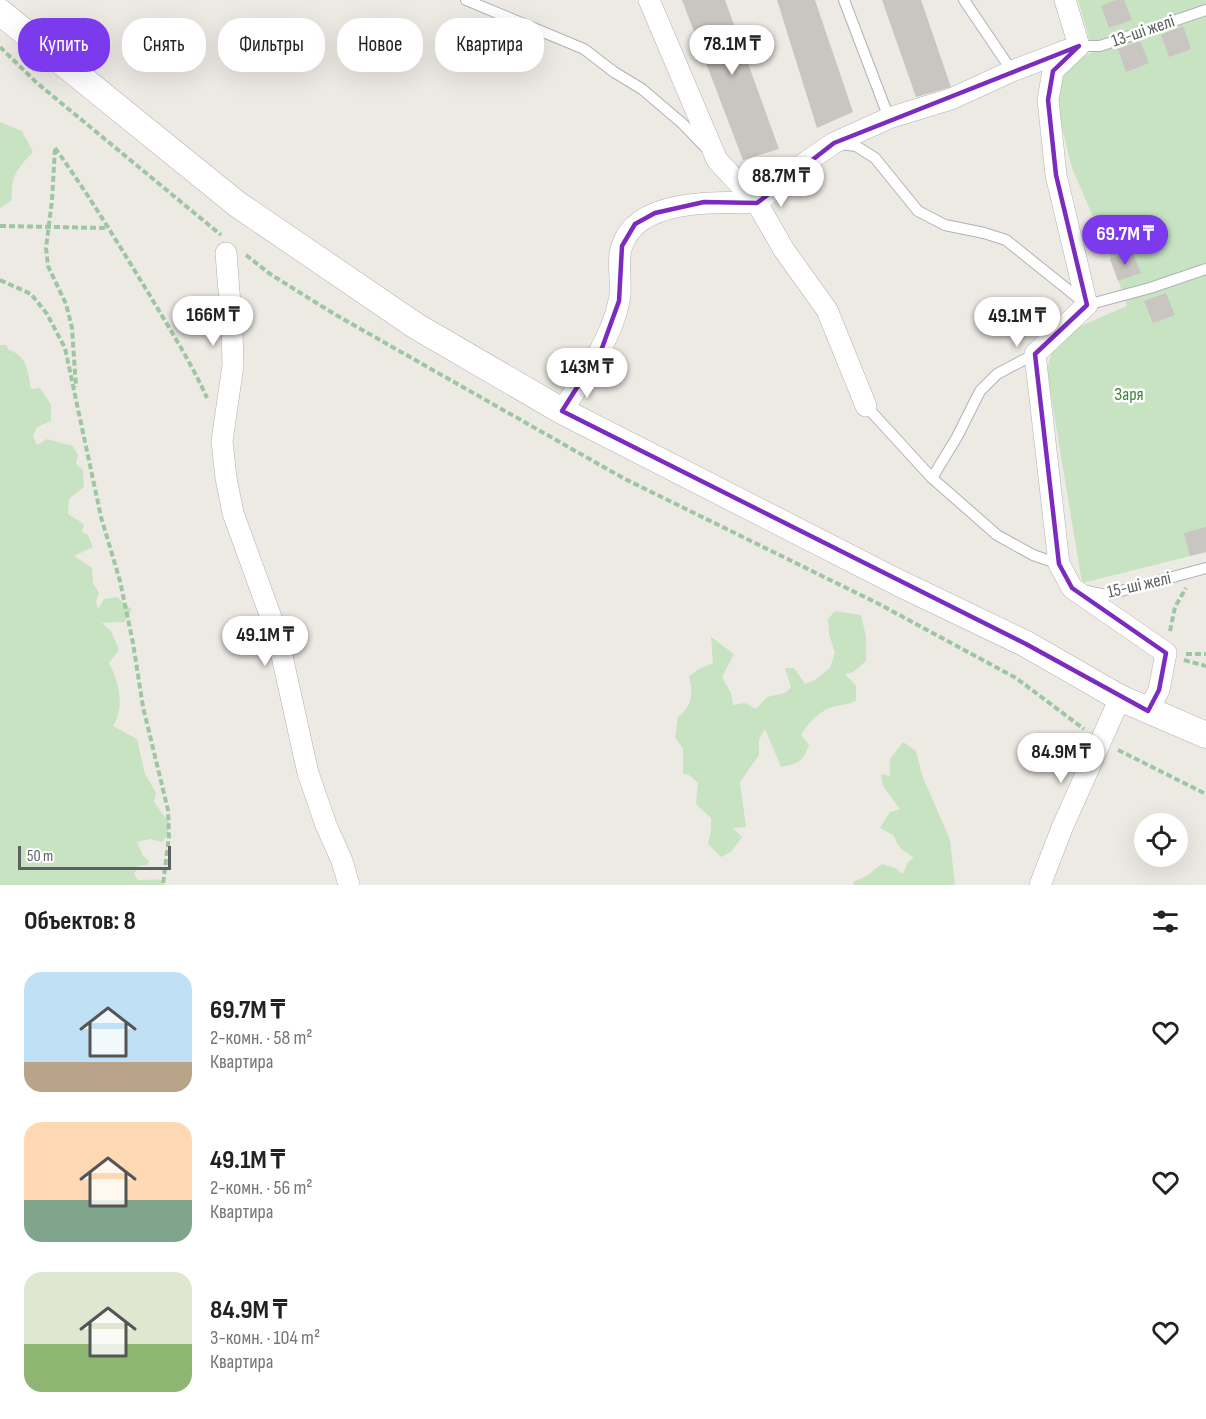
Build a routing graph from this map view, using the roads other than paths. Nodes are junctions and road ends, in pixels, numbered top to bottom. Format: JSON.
{"nodes":[{"id":1,"x":466,"y":0,"type":"edge"},
{"id":2,"x":649,"y":0,"type":"edge"},
{"id":3,"x":844,"y":0,"type":"edge"},
{"id":4,"x":964,"y":0,"type":"edge"},
{"id":5,"x":1065,"y":0,"type":"edge"},
{"id":6,"x":1206,"y":10,"type":"edge"},
{"id":7,"x":0,"y":12,"type":"edge"},
{"id":8,"x":1079,"y":46,"type":"junction"},
{"id":9,"x":1012,"y":72,"type":"junction"},
{"id":10,"x":889,"y":118,"type":"junction"},
{"id":11,"x":834,"y":143,"type":"junction"},
{"id":12,"x":717,"y":160,"type":"junction"},
{"id":13,"x":757,"y":203,"type":"junction"},
{"id":14,"x":226,"y":253,"type":"dead end"},
{"id":15,"x":1206,"y":269,"type":"edge"},
{"id":16,"x":1087,"y":305,"type":"junction"},
{"id":17,"x":1035,"y":354,"type":"junction"},
{"id":18,"x":866,"y":406,"type":"joint"},
{"id":19,"x":562,"y":411,"type":"junction"},
{"id":20,"x":932,"y":478,"type":"junction"},
{"id":21,"x":1059,"y":564,"type":"junction"},
{"id":22,"x":1201,"y":570,"type":"edge"},
{"id":23,"x":1072,"y":588,"type":"junction"},
{"id":24,"x":1120,"y":698,"type":"junction"},
{"id":25,"x":1148,"y":711,"type":"junction"},
{"id":26,"x":1206,"y":735,"type":"edge"},
{"id":27,"x":349,"y":885,"type":"edge"},
{"id":28,"x":1040,"y":885,"type":"edge"}],
"edges":[{"from":1,"to":12,"type":"lane"},
{"from":2,"to":12,"type":"street"},
{"from":3,"to":10,"type":"lane"},
{"from":4,"to":9,"type":"lane"},
{"from":5,"to":8,"type":"street"},
{"from":6,"to":8,"type":"lane","name":"13-ші желі"},
{"from":7,"to":19,"type":"street"},
{"from":8,"to":9,"type":"street"},
{"from":8,"to":16,"type":"street"},
{"from":9,"to":10,"type":"street"},
{"from":10,"to":11,"type":"street"},
{"from":11,"to":13,"type":"street"},
{"from":11,"to":16,"type":"lane"},
{"from":12,"to":13,"type":"street"},
{"from":13,"to":18,"type":"street"},
{"from":13,"to":19,"type":"street"},
{"from":14,"to":27,"type":"street"},
{"from":15,"to":16,"type":"lane"},
{"from":16,"to":17,"type":"street"},
{"from":17,"to":20,"type":"lane"},
{"from":17,"to":21,"type":"street"},
{"from":18,"to":20,"type":"lane"},
{"from":19,"to":24,"type":"street"},
{"from":20,"to":21,"type":"lane"},
{"from":21,"to":23,"type":"street"},
{"from":22,"to":23,"type":"lane","name":"15-ші желі"},
{"from":23,"to":25,"type":"street"},
{"from":24,"to":25,"type":"street"},
{"from":24,"to":28,"type":"street"},
{"from":25,"to":26,"type":"street"}]}
